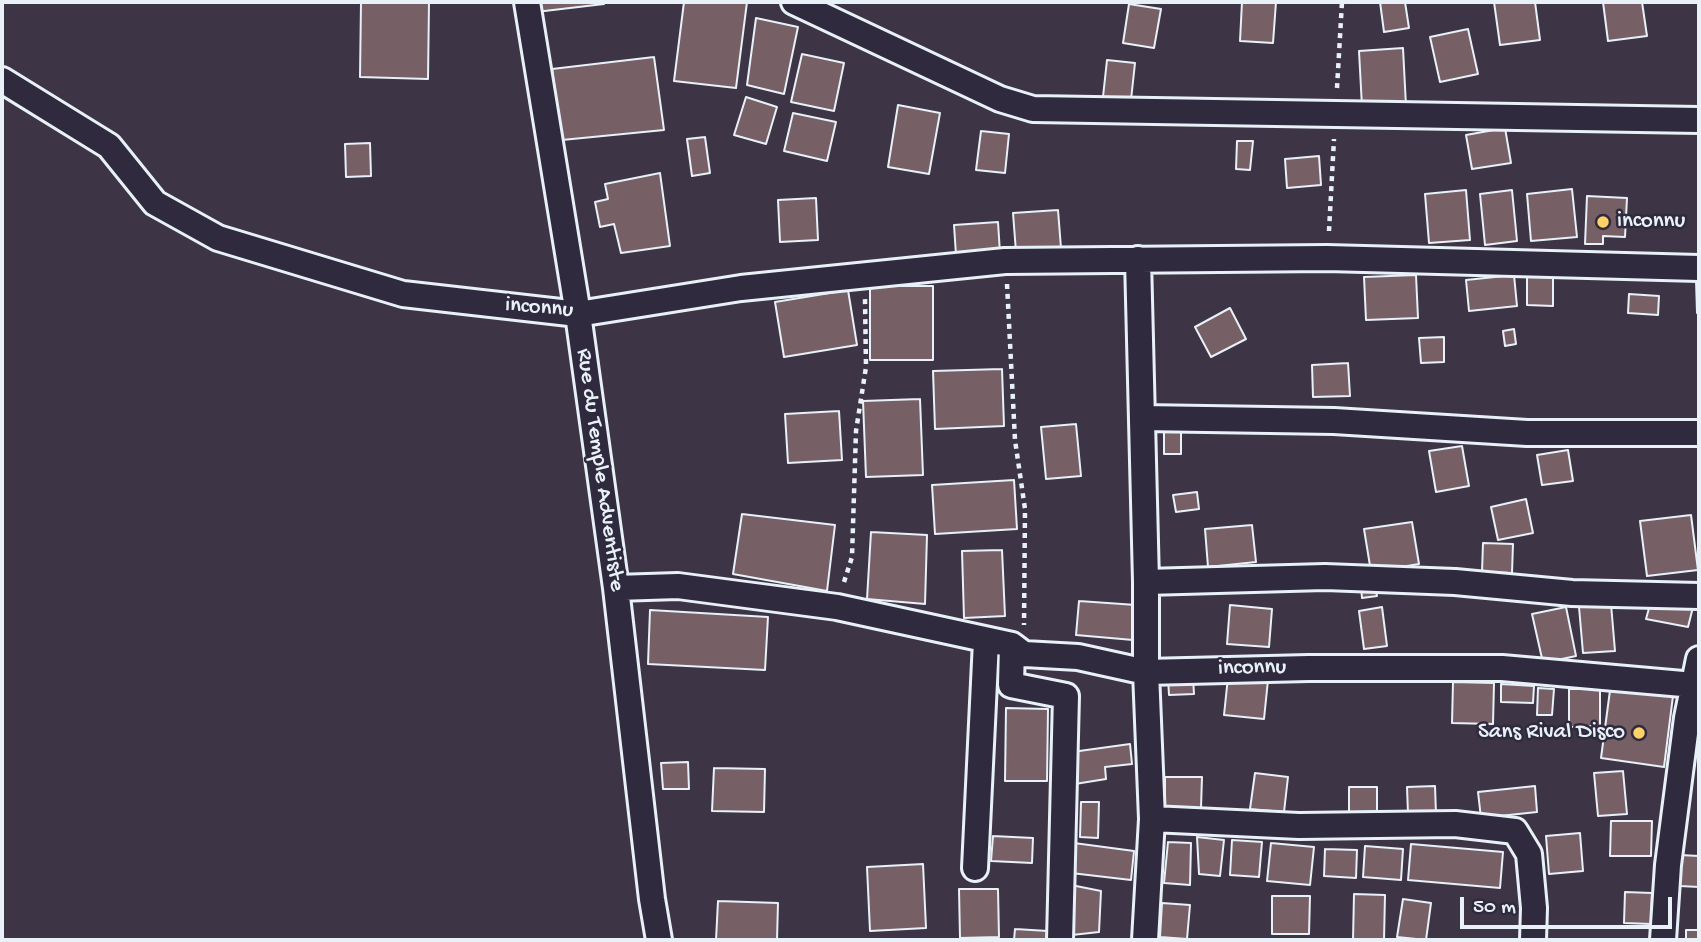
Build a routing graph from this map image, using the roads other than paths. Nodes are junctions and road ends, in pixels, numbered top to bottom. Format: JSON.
{"nodes":[{"id":1,"x":527,"y":2,"type":"edge"},
{"id":2,"x":794,"y":2,"type":"edge"},
{"id":3,"x":2,"y":80,"type":"edge"},
{"id":4,"x":1699,"y":120,"type":"edge"},
{"id":5,"x":1138,"y":259,"type":"junction"},
{"id":6,"x":1699,"y":268,"type":"edge"},
{"id":7,"x":578,"y":314,"type":"junction"},
{"id":8,"x":1142,"y":418,"type":"junction"},
{"id":9,"x":1699,"y":433,"type":"edge"},
{"id":10,"x":1146,"y":582,"type":"junction"},
{"id":11,"x":616,"y":588,"type":"junction"},
{"id":12,"x":1699,"y":596,"type":"edge"},
{"id":13,"x":986,"y":641,"type":"junction"},
{"id":14,"x":1018,"y":650,"type":"junction"},
{"id":15,"x":1699,"y":659,"type":"edge"},
{"id":16,"x":1146,"y":672,"type":"junction"},
{"id":17,"x":1695,"y":685,"type":"junction"},
{"id":18,"x":1152,"y":819,"type":"junction"},
{"id":19,"x":975,"y":868,"type":"dead end"},
{"id":20,"x":659,"y":940,"type":"edge"},
{"id":21,"x":1060,"y":940,"type":"edge"},
{"id":22,"x":1145,"y":940,"type":"edge"},
{"id":23,"x":1533,"y":940,"type":"edge"},
{"id":24,"x":1663,"y":940,"type":"edge"}],
"edges":[{"from":1,"to":7,"type":"street","name":"Rue du Temple Adventiste"},
{"from":2,"to":4,"type":"street"},
{"from":3,"to":7,"type":"street","name":"inconnu"},
{"from":5,"to":6,"type":"street","name":"inconnu"},
{"from":5,"to":7,"type":"street","name":"inconnu"},
{"from":5,"to":8,"type":"street"},
{"from":7,"to":11,"type":"street","name":"Rue du Temple Adventiste"},
{"from":8,"to":9,"type":"street"},
{"from":8,"to":10,"type":"street"},
{"from":10,"to":12,"type":"street"},
{"from":10,"to":16,"type":"street"},
{"from":11,"to":13,"type":"street","name":"inconnu"},
{"from":11,"to":20,"type":"street","name":"Rue du Temple Adventiste"},
{"from":13,"to":14,"type":"street","name":"inconnu"},
{"from":13,"to":19,"type":"street"},
{"from":14,"to":16,"type":"street","name":"inconnu"},
{"from":14,"to":21,"type":"street"},
{"from":15,"to":17,"type":"street"},
{"from":16,"to":17,"type":"street","name":"inconnu"},
{"from":16,"to":18,"type":"street"},
{"from":17,"to":24,"type":"street"},
{"from":18,"to":22,"type":"street"},
{"from":18,"to":23,"type":"street"}]}
